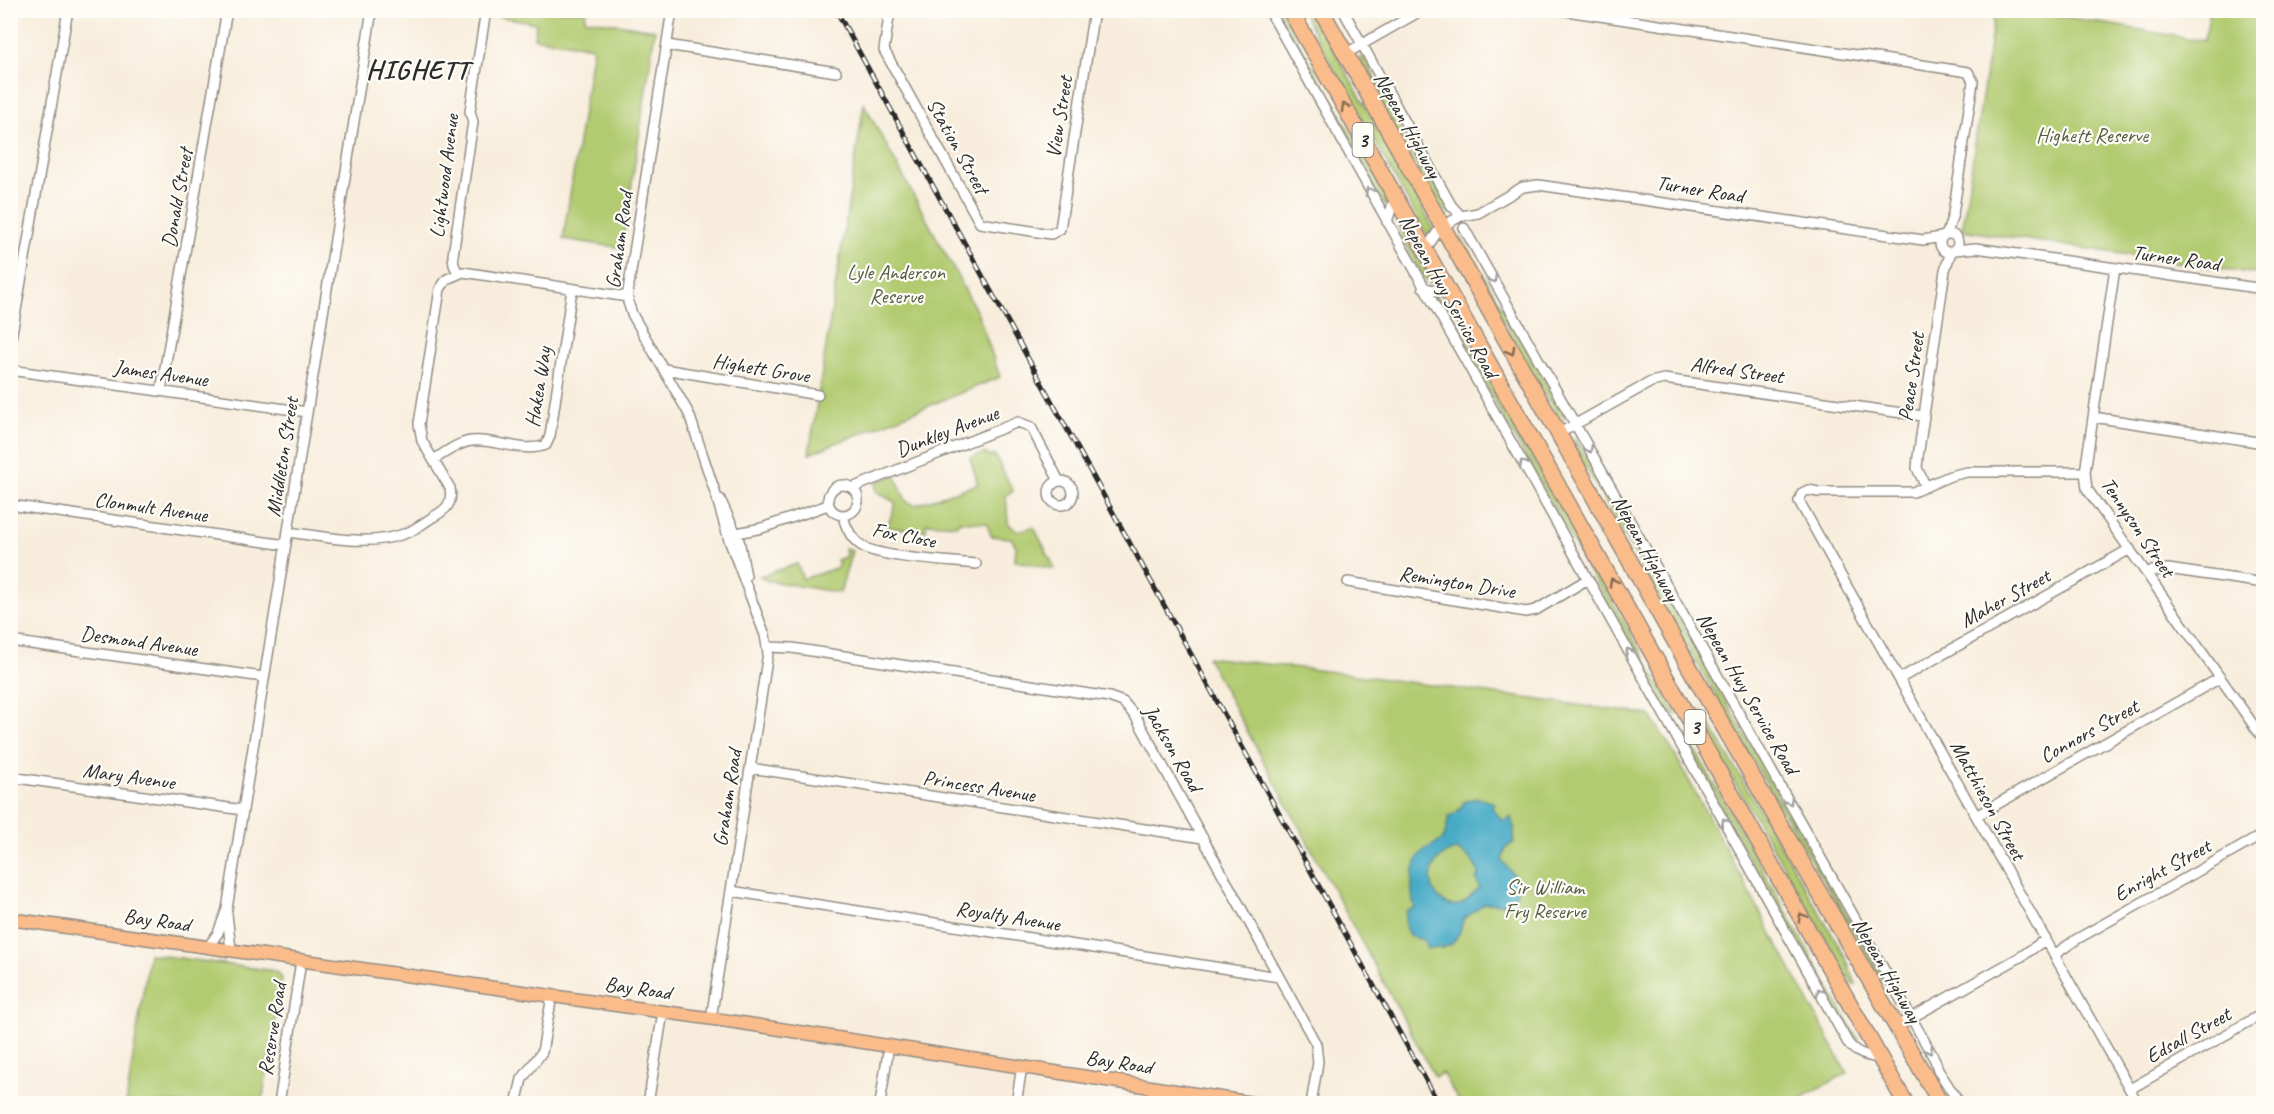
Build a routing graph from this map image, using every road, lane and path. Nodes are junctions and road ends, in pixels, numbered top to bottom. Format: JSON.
{"nodes":[{"id":1,"x":69,"y":10,"type":"edge"},
{"id":2,"x":227,"y":10,"type":"edge"},
{"id":3,"x":372,"y":10,"type":"edge"},
{"id":4,"x":486,"y":10,"type":"edge"},
{"id":5,"x":672,"y":10,"type":"edge"},
{"id":6,"x":890,"y":10,"type":"edge"},
{"id":7,"x":1094,"y":10,"type":"edge"},
{"id":8,"x":1269,"y":10,"type":"edge"},
{"id":9,"x":1290,"y":10,"type":"edge"},
{"id":10,"x":1321,"y":10,"type":"edge"},
{"id":11,"x":1343,"y":10,"type":"edge"},
{"id":12,"x":1422,"y":10,"type":"edge"},
{"id":13,"x":1560,"y":10,"type":"edge"},
{"id":14,"x":1362,"y":44,"type":"junction"},
{"id":15,"x":667,"y":45,"type":"junction"},
{"id":16,"x":1345,"y":54,"type":"junction"},
{"id":17,"x":836,"y":72,"type":"dead end"},
{"id":18,"x":1395,"y":197,"type":"junction"},
{"id":19,"x":1478,"y":213,"type":"junction"},
{"id":20,"x":1461,"y":216,"type":"junction"},
{"id":21,"x":1387,"y":222,"type":"junction"},
{"id":22,"x":1441,"y":227,"type":"junction"},
{"id":23,"x":1464,"y":228,"type":"junction"},
{"id":24,"x":1060,"y":229,"type":"joint"},
{"id":25,"x":1949,"y":243,"type":"junction"},
{"id":26,"x":1451,"y":244,"type":"junction"},
{"id":27,"x":1425,"y":250,"type":"junction"},
{"id":28,"x":2115,"y":268,"type":"junction"},
{"id":29,"x":458,"y":273,"type":"junction"},
{"id":30,"x":1423,"y":287,"type":"junction"},
{"id":31,"x":572,"y":289,"type":"junction"},
{"id":32,"x":2264,"y":289,"type":"edge"},
{"id":33,"x":1451,"y":295,"type":"junction"},
{"id":34,"x":628,"y":297,"type":"junction"},
{"id":35,"x":10,"y":345,"type":"edge"},
{"id":36,"x":664,"y":369,"type":"junction"},
{"id":37,"x":10,"y":370,"type":"edge"},
{"id":38,"x":698,"y":376,"type":"junction"},
{"id":39,"x":672,"y":384,"type":"junction"},
{"id":40,"x":161,"y":391,"type":"junction"},
{"id":41,"x":818,"y":395,"type":"dead end"},
{"id":42,"x":307,"y":412,"type":"junction"},
{"id":43,"x":1923,"y":416,"type":"junction"},
{"id":44,"x":2093,"y":417,"type":"junction"},
{"id":45,"x":1576,"y":424,"type":"junction"},
{"id":46,"x":1558,"y":434,"type":"junction"},
{"id":47,"x":2264,"y":443,"type":"edge"},
{"id":48,"x":433,"y":460,"type":"junction"},
{"id":49,"x":2085,"y":472,"type":"junction"},
{"id":50,"x":1059,"y":481,"type":"dead end"},
{"id":51,"x":1926,"y":487,"type":"junction"},
{"id":52,"x":852,"y":488,"type":"junction"},
{"id":53,"x":828,"y":500,"type":"junction"},
{"id":54,"x":10,"y":505,"type":"edge"},
{"id":55,"x":843,"y":516,"type":"junction"},
{"id":56,"x":288,"y":532,"type":"junction"},
{"id":57,"x":735,"y":538,"type":"junction"},
{"id":58,"x":286,"y":545,"type":"junction"},
{"id":59,"x":2130,"y":549,"type":"junction"},
{"id":60,"x":976,"y":564,"type":"dead end"},
{"id":61,"x":2146,"y":573,"type":"junction"},
{"id":62,"x":1588,"y":579,"type":"junction"},
{"id":63,"x":1348,"y":582,"type":"dead end"},
{"id":64,"x":2264,"y":583,"type":"edge"},
{"id":65,"x":10,"y":641,"type":"edge"},
{"id":66,"x":768,"y":647,"type":"junction"},
{"id":67,"x":263,"y":677,"type":"junction"},
{"id":68,"x":2220,"y":678,"type":"junction"},
{"id":69,"x":1899,"y":679,"type":"junction"},
{"id":70,"x":1710,"y":704,"type":"junction"},
{"id":71,"x":1689,"y":716,"type":"junction"},
{"id":72,"x":1670,"y":725,"type":"junction"},
{"id":73,"x":2264,"y":740,"type":"edge"},
{"id":74,"x":750,"y":768,"type":"junction"},
{"id":75,"x":10,"y":777,"type":"edge"},
{"id":76,"x":243,"y":810,"type":"junction"},
{"id":77,"x":1976,"y":816,"type":"junction"},
{"id":78,"x":2264,"y":834,"type":"edge"},
{"id":79,"x":1203,"y":838,"type":"junction"},
{"id":80,"x":731,"y":891,"type":"junction"},
{"id":81,"x":227,"y":909,"type":"junction"},
{"id":82,"x":10,"y":919,"type":"edge"},
{"id":83,"x":208,"y":946,"type":"junction"},
{"id":84,"x":2050,"y":947,"type":"junction"},
{"id":85,"x":231,"y":950,"type":"junction"},
{"id":86,"x":301,"y":961,"type":"junction"},
{"id":87,"x":1279,"y":977,"type":"junction"},
{"id":88,"x":552,"y":996,"type":"junction"},
{"id":89,"x":663,"y":1012,"type":"junction"},
{"id":90,"x":2264,"y":1013,"type":"edge"},
{"id":91,"x":711,"y":1019,"type":"junction"},
{"id":92,"x":1912,"y":1019,"type":"junction"},
{"id":93,"x":1895,"y":1027,"type":"junction"},
{"id":94,"x":889,"y":1045,"type":"junction"},
{"id":95,"x":1882,"y":1059,"type":"junction"},
{"id":96,"x":1022,"y":1066,"type":"junction"},
{"id":97,"x":1939,"y":1086,"type":"junction"},
{"id":98,"x":1155,"y":1088,"type":"junction"},
{"id":99,"x":2130,"y":1089,"type":"junction"},
{"id":100,"x":279,"y":1104,"type":"edge"},
{"id":101,"x":516,"y":1104,"type":"edge"},
{"id":102,"x":648,"y":1104,"type":"edge"},
{"id":103,"x":880,"y":1104,"type":"edge"},
{"id":104,"x":1016,"y":1104,"type":"edge"},
{"id":105,"x":1153,"y":1104,"type":"edge"},
{"id":106,"x":1259,"y":1104,"type":"edge"},
{"id":107,"x":1311,"y":1104,"type":"edge"},
{"id":108,"x":1906,"y":1104,"type":"edge"},
{"id":109,"x":1941,"y":1104,"type":"edge"},
{"id":110,"x":1960,"y":1104,"type":"edge"},
{"id":111,"x":2138,"y":1104,"type":"edge"}],
"edges":[{"from":1,"to":35,"type":"street"},
{"from":2,"to":40,"type":"street","name":"Donald Street"},
{"from":3,"to":42,"type":"street","name":"Middleton Street"},
{"from":4,"to":29,"type":"street","name":"Lightwood Avenue"},
{"from":5,"to":15,"type":"street","name":"Graham Road"},
{"from":6,"to":24,"type":"street","name":"Station Street"},
{"from":7,"to":24,"type":"street","name":"View Street"},
{"from":21,"to":8,"type":"street","name":"Nepean Hwy Service Road","one_way":true},
{"from":18,"to":9,"type":"highway","number":"3","one_way":true},
{"from":10,"to":16,"type":"highway","name":"Nepean Highway","number":"3"},
{"from":11,"to":14,"type":"street"},
{"from":12,"to":14,"type":"street"},
{"from":13,"to":25,"type":"street","name":"Peace Street"},
{"from":14,"to":16,"type":"street"},
{"from":14,"to":20,"type":"street"},
{"from":15,"to":17,"type":"street"},
{"from":15,"to":34,"type":"street","name":"Graham Road"},
{"from":16,"to":22,"type":"highway","name":"Nepean Highway","number":"3"},
{"from":18,"to":21,"type":"street"},
{"from":18,"to":27,"type":"highway","number":"3"},
{"from":19,"to":20,"type":"street","name":"Turner Road"},
{"from":19,"to":23,"type":"street","name":"Turner Road"},
{"from":19,"to":25,"type":"street","name":"Turner Road"},
{"from":20,"to":22,"type":"street","name":"Turner Road"},
{"from":21,"to":30,"type":"street","name":"Nepean Hwy Service Road"},
{"from":22,"to":26,"type":"highway","name":"Nepean Highway","number":"3"},
{"from":22,"to":27,"type":"street","name":"Turner Road"},
{"from":23,"to":26,"type":"street","name":"Turner Road"},
{"from":23,"to":45,"type":"street","name":"Nepean Hwy Service Road","one_way":true},
{"from":25,"to":28,"type":"street","name":"Turner Road"},
{"from":25,"to":43,"type":"street","name":"Peace Street"},
{"from":26,"to":46,"type":"highway","name":"Nepean Highway","number":"3","one_way":true},
{"from":27,"to":33,"type":"highway","number":"3"},
{"from":28,"to":32,"type":"street","name":"Turner Road"},
{"from":28,"to":44,"type":"street","name":"Tennyson Street"},
{"from":29,"to":31,"type":"street"},
{"from":29,"to":48,"type":"street"},
{"from":30,"to":33,"type":"street"},
{"from":62,"to":30,"type":"street","name":"Nepean Hwy Service Road","one_way":true},
{"from":31,"to":34,"type":"street"},
{"from":31,"to":48,"type":"street","name":"Hakea Way"},
{"from":71,"to":33,"type":"highway","number":"3","one_way":true},
{"from":34,"to":36,"type":"street","name":"Graham Road"},
{"from":36,"to":38,"type":"street","name":"Highett Grove"},
{"from":36,"to":39,"type":"street","name":"Graham Road"},
{"from":37,"to":40,"type":"street","name":"James Avenue"},
{"from":38,"to":39,"type":"street","name":"Highett Grove"},
{"from":38,"to":41,"type":"street","name":"Highett Grove"},
{"from":39,"to":57,"type":"street","name":"Graham Road"},
{"from":40,"to":42,"type":"street","name":"James Avenue"},
{"from":42,"to":56,"type":"street","name":"Middleton Street"},
{"from":43,"to":45,"type":"street","name":"Alfred Street"},
{"from":43,"to":51,"type":"street","name":"Peace Street"},
{"from":44,"to":47,"type":"street"},
{"from":44,"to":49,"type":"street","name":"Tennyson Street"},
{"from":45,"to":46,"type":"street","name":"Alfred Street"},
{"from":45,"to":92,"type":"street","name":"Nepean Hwy Service Road","one_way":true},
{"from":46,"to":70,"type":"highway","name":"Nepean Highway","number":"3"},
{"from":48,"to":56,"type":"street"},
{"from":49,"to":51,"type":"street"},
{"from":49,"to":59,"type":"street","name":"Tennyson Street"},
{"from":50,"to":52,"type":"street","name":"Dunkley Avenue"},
{"from":51,"to":69,"type":"street","name":"Matthieson Street"},
{"from":52,"to":53,"type":"street"},
{"from":52,"to":55,"type":"street"},
{"from":53,"to":55,"type":"street"},
{"from":53,"to":57,"type":"street"},
{"from":54,"to":58,"type":"street","name":"Clonmult Avenue"},
{"from":55,"to":60,"type":"street","name":"Fox Close"},
{"from":56,"to":58,"type":"street","name":"Middleton Street"},
{"from":57,"to":66,"type":"street","name":"Graham Road"},
{"from":58,"to":67,"type":"street","name":"Middleton Street"},
{"from":59,"to":61,"type":"street","name":"Tennyson Street"},
{"from":59,"to":69,"type":"street","name":"Maher Street"},
{"from":61,"to":64,"type":"street"},
{"from":61,"to":68,"type":"street","name":"Tennyson Street"},
{"from":62,"to":63,"type":"street","name":"Remington Drive"},
{"from":72,"to":62,"type":"street","name":"Nepean Hwy Service Road","one_way":true},
{"from":65,"to":67,"type":"street","name":"Desmond Avenue"},
{"from":66,"to":74,"type":"street","name":"Graham Road"},
{"from":66,"to":79,"type":"street","name":"Jackson Road"},
{"from":67,"to":76,"type":"street","name":"Middleton Street"},
{"from":68,"to":73,"type":"street","name":"Tennyson Street"},
{"from":68,"to":77,"type":"street","name":"Connors Street"},
{"from":69,"to":77,"type":"street","name":"Matthieson Street"},
{"from":70,"to":71,"type":"highway"},
{"from":70,"to":93,"type":"highway","name":"Nepean Highway","number":"3"},
{"from":71,"to":72,"type":"street"},
{"from":95,"to":71,"type":"highway","number":"3","one_way":true},
{"from":95,"to":72,"type":"street","name":"Nepean Hwy Service Road","one_way":true},
{"from":74,"to":79,"type":"street","name":"Princess Avenue"},
{"from":74,"to":80,"type":"street","name":"Graham Road"},
{"from":75,"to":76,"type":"street","name":"Mary Avenue"},
{"from":76,"to":81,"type":"street","name":"Middleton Street"},
{"from":77,"to":84,"type":"street","name":"Matthieson Street"},
{"from":78,"to":84,"type":"street","name":"Enright Street"},
{"from":79,"to":87,"type":"street","name":"Jackson Road"},
{"from":80,"to":87,"type":"street","name":"Royalty Avenue"},
{"from":80,"to":91,"type":"street","name":"Graham Road"},
{"from":81,"to":83,"type":"street","name":"Middleton Street"},
{"from":81,"to":85,"type":"street","name":"Middleton Street"},
{"from":82,"to":83,"type":"main road","name":"Bay Road"},
{"from":83,"to":85,"type":"main road","name":"Bay Road"},
{"from":84,"to":92,"type":"street","name":"Enright Street"},
{"from":84,"to":99,"type":"street","name":"Matthieson Street"},
{"from":85,"to":86,"type":"main road","name":"Bay Road"},
{"from":86,"to":88,"type":"main road","name":"Bay Road"},
{"from":86,"to":100,"type":"street","name":"Reserve Road"},
{"from":87,"to":107,"type":"street","name":"Jackson Road"},
{"from":88,"to":89,"type":"main road","name":"Bay Road"},
{"from":88,"to":101,"type":"street"},
{"from":89,"to":91,"type":"main road","name":"Bay Road"},
{"from":89,"to":102,"type":"street"},
{"from":90,"to":99,"type":"street","name":"Edsall Street"},
{"from":91,"to":94,"type":"main road","name":"Bay Road"},
{"from":92,"to":93,"type":"street","name":"Enright Street"},
{"from":92,"to":97,"type":"street","name":"Nepean Hwy Service Road","one_way":true},
{"from":93,"to":97,"type":"highway","name":"Nepean Highway","number":"3"},
{"from":94,"to":96,"type":"main road","name":"Bay Road"},
{"from":94,"to":103,"type":"street"},
{"from":95,"to":108,"type":"highway","number":"3"},
{"from":96,"to":98,"type":"main road","name":"Bay Road"},
{"from":96,"to":104,"type":"street"},
{"from":97,"to":109,"type":"highway","name":"Nepean Highway","number":"3"},
{"from":97,"to":110,"type":"street","name":"Nepean Hwy Service Road"},
{"from":98,"to":105,"type":"street"},
{"from":98,"to":106,"type":"main road","name":"Bay Road"},
{"from":99,"to":111,"type":"street","name":"Matthieson Street"}]}
